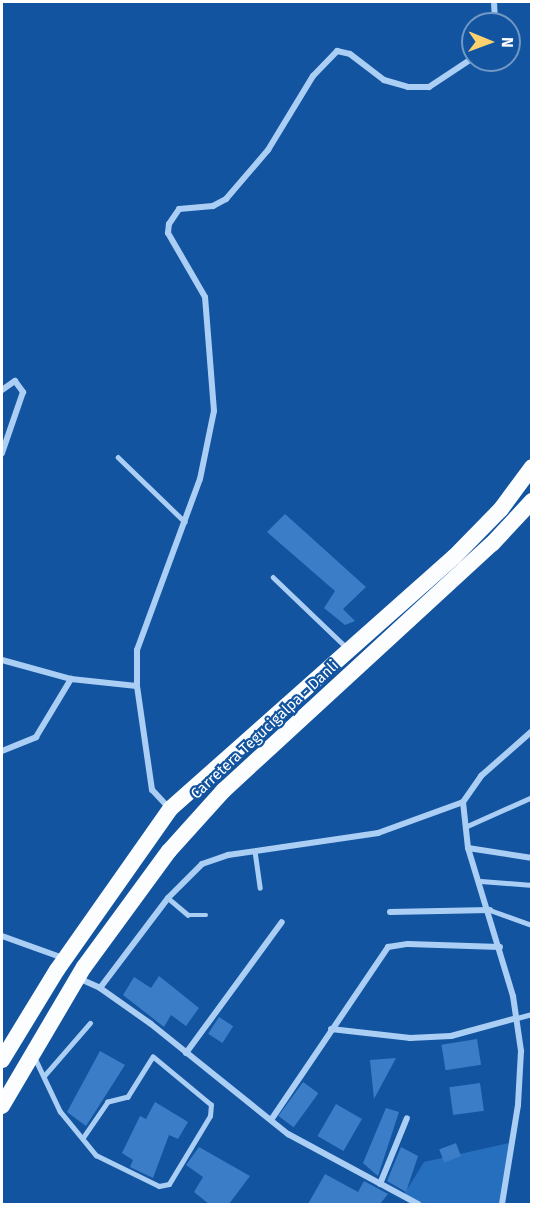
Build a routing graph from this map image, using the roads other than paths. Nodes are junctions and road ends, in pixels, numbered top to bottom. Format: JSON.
{"nodes":[{"id":1,"x":461,"y":66,"type":"edge"},
{"id":2,"x":2,"y":390,"type":"edge"},
{"id":3,"x":2,"y":453,"type":"edge"},
{"id":4,"x":118,"y":457,"type":"dead end"},
{"id":5,"x":531,"y":467,"type":"edge"},
{"id":6,"x":531,"y":501,"type":"edge"},
{"id":7,"x":185,"y":522,"type":"junction"},
{"id":8,"x":273,"y":577,"type":"dead end"},
{"id":9,"x":347,"y":648,"type":"junction"},
{"id":10,"x":2,"y":660,"type":"edge"},
{"id":11,"x":71,"y":679,"type":"junction"},
{"id":12,"x":137,"y":686,"type":"junction"},
{"id":13,"x":531,"y":731,"type":"edge"},
{"id":14,"x":2,"y":751,"type":"edge"},
{"id":15,"x":531,"y":797,"type":"edge"},
{"id":16,"x":463,"y":801,"type":"junction"},
{"id":17,"x":170,"y":809,"type":"junction"},
{"id":18,"x":191,"y":827,"type":"junction"},
{"id":19,"x":465,"y":827,"type":"junction"},
{"id":20,"x":150,"y":834,"type":"junction"},
{"id":21,"x":468,"y":848,"type":"junction"},
{"id":22,"x":169,"y":851,"type":"junction"},
{"id":23,"x":255,"y":851,"type":"junction"},
{"id":24,"x":531,"y":858,"type":"edge"},
{"id":25,"x":481,"y":881,"type":"junction"},
{"id":26,"x":531,"y":885,"type":"edge"},
{"id":27,"x":260,"y":888,"type":"dead end"},
{"id":28,"x":168,"y":898,"type":"junction"},
{"id":29,"x":490,"y":910,"type":"junction"},
{"id":30,"x":390,"y":912,"type":"dead end"},
{"id":31,"x":206,"y":915,"type":"dead end"},
{"id":32,"x":282,"y":922,"type":"dead end"},
{"id":33,"x":531,"y":925,"type":"edge"},
{"id":34,"x":2,"y":936,"type":"edge"},
{"id":35,"x":500,"y":947,"type":"junction"},
{"id":36,"x":64,"y":958,"type":"junction"},
{"id":37,"x":78,"y":978,"type":"junction"},
{"id":38,"x":100,"y":988,"type":"junction"},
{"id":39,"x":531,"y":1014,"type":"edge"},
{"id":40,"x":517,"y":1018,"type":"junction"},
{"id":41,"x":90,"y":1023,"type":"dead end"},
{"id":42,"x":331,"y":1029,"type":"junction"},
{"id":43,"x":12,"y":1042,"type":"junction"},
{"id":44,"x":186,"y":1053,"type":"junction"},
{"id":45,"x":34,"y":1057,"type":"junction"},
{"id":46,"x":2,"y":1060,"type":"edge"},
{"id":47,"x":2,"y":1068,"type":"edge"},
{"id":48,"x":44,"y":1076,"type":"junction"},
{"id":49,"x":16,"y":1085,"type":"junction"},
{"id":50,"x":2,"y":1106,"type":"edge"},
{"id":51,"x":407,"y":1118,"type":"dead end"},
{"id":52,"x":271,"y":1120,"type":"junction"},
{"id":53,"x":84,"y":1137,"type":"junction"},
{"id":54,"x":380,"y":1184,"type":"junction"},
{"id":55,"x":418,"y":1204,"type":"edge"},
{"id":56,"x":502,"y":1204,"type":"edge"}],
"edges":[{"from":1,"to":7,"type":"street"},
{"from":2,"to":3,"type":"street"},
{"from":4,"to":7,"type":"lane"},
{"from":5,"to":9,"type":"highway","name":"Carretera Tegucigalpa - Danli"},
{"from":6,"to":18,"type":"highway","name":"Carretera Tegucigalpa - Danli"},
{"from":7,"to":12,"type":"street"},
{"from":8,"to":9,"type":"lane"},
{"from":9,"to":17,"type":"highway","name":"Carretera Tegucigalpa - Danli"},
{"from":10,"to":11,"type":"street"},
{"from":11,"to":12,"type":"street"},
{"from":11,"to":14,"type":"street"},
{"from":12,"to":17,"type":"street"},
{"from":13,"to":16,"type":"street"},
{"from":15,"to":19,"type":"lane"},
{"from":16,"to":19,"type":"street"},
{"from":16,"to":23,"type":"street"},
{"from":17,"to":18,"type":"highway"},
{"from":17,"to":20,"type":"highway","name":"Carretera Tegucigalpa - Danli"},
{"from":18,"to":22,"type":"highway","name":"Carretera Tegucigalpa - Danli"},
{"from":19,"to":21,"type":"street"},
{"from":20,"to":22,"type":"highway"},
{"from":20,"to":36,"type":"highway","name":"Carretera Tegucigalpa - Danli"},
{"from":21,"to":24,"type":"street"},
{"from":21,"to":25,"type":"street"},
{"from":22,"to":37,"type":"highway","name":"Carretera Tegucigalpa - Danli"},
{"from":23,"to":27,"type":"lane"},
{"from":23,"to":28,"type":"street"},
{"from":25,"to":26,"type":"lane"},
{"from":25,"to":29,"type":"street"},
{"from":28,"to":31,"type":"lane"},
{"from":28,"to":38,"type":"street"},
{"from":29,"to":30,"type":"street"},
{"from":29,"to":33,"type":"lane"},
{"from":29,"to":35,"type":"street"},
{"from":32,"to":44,"type":"street"},
{"from":34,"to":36,"type":"street"},
{"from":35,"to":40,"type":"street"},
{"from":35,"to":42,"type":"street"},
{"from":36,"to":43,"type":"highway","name":"Carretera Tegucigalpa - Danli"},
{"from":37,"to":38,"type":"street"},
{"from":37,"to":45,"type":"highway","name":"Carretera Tegucigalpa - Danli"},
{"from":38,"to":44,"type":"street"},
{"from":39,"to":40,"type":"lane"},
{"from":40,"to":42,"type":"street"},
{"from":40,"to":56,"type":"street"},
{"from":41,"to":48,"type":"lane"},
{"from":42,"to":52,"type":"street"},
{"from":43,"to":45,"type":"highway"},
{"from":43,"to":46,"type":"highway","name":"Carretera Tegucigalpa - Danli"},
{"from":44,"to":52,"type":"street"},
{"from":45,"to":48,"type":"lane"},
{"from":45,"to":49,"type":"highway","name":"Carretera Tegucigalpa - Danli"},
{"from":47,"to":49,"type":"highway"},
{"from":48,"to":53,"type":"lane"},
{"from":49,"to":50,"type":"highway","name":"Carretera Tegucigalpa - Danli"},
{"from":51,"to":54,"type":"street"},
{"from":52,"to":54,"type":"street"},
{"from":53,"to":53,"type":"lane"},
{"from":54,"to":55,"type":"street"}]}
